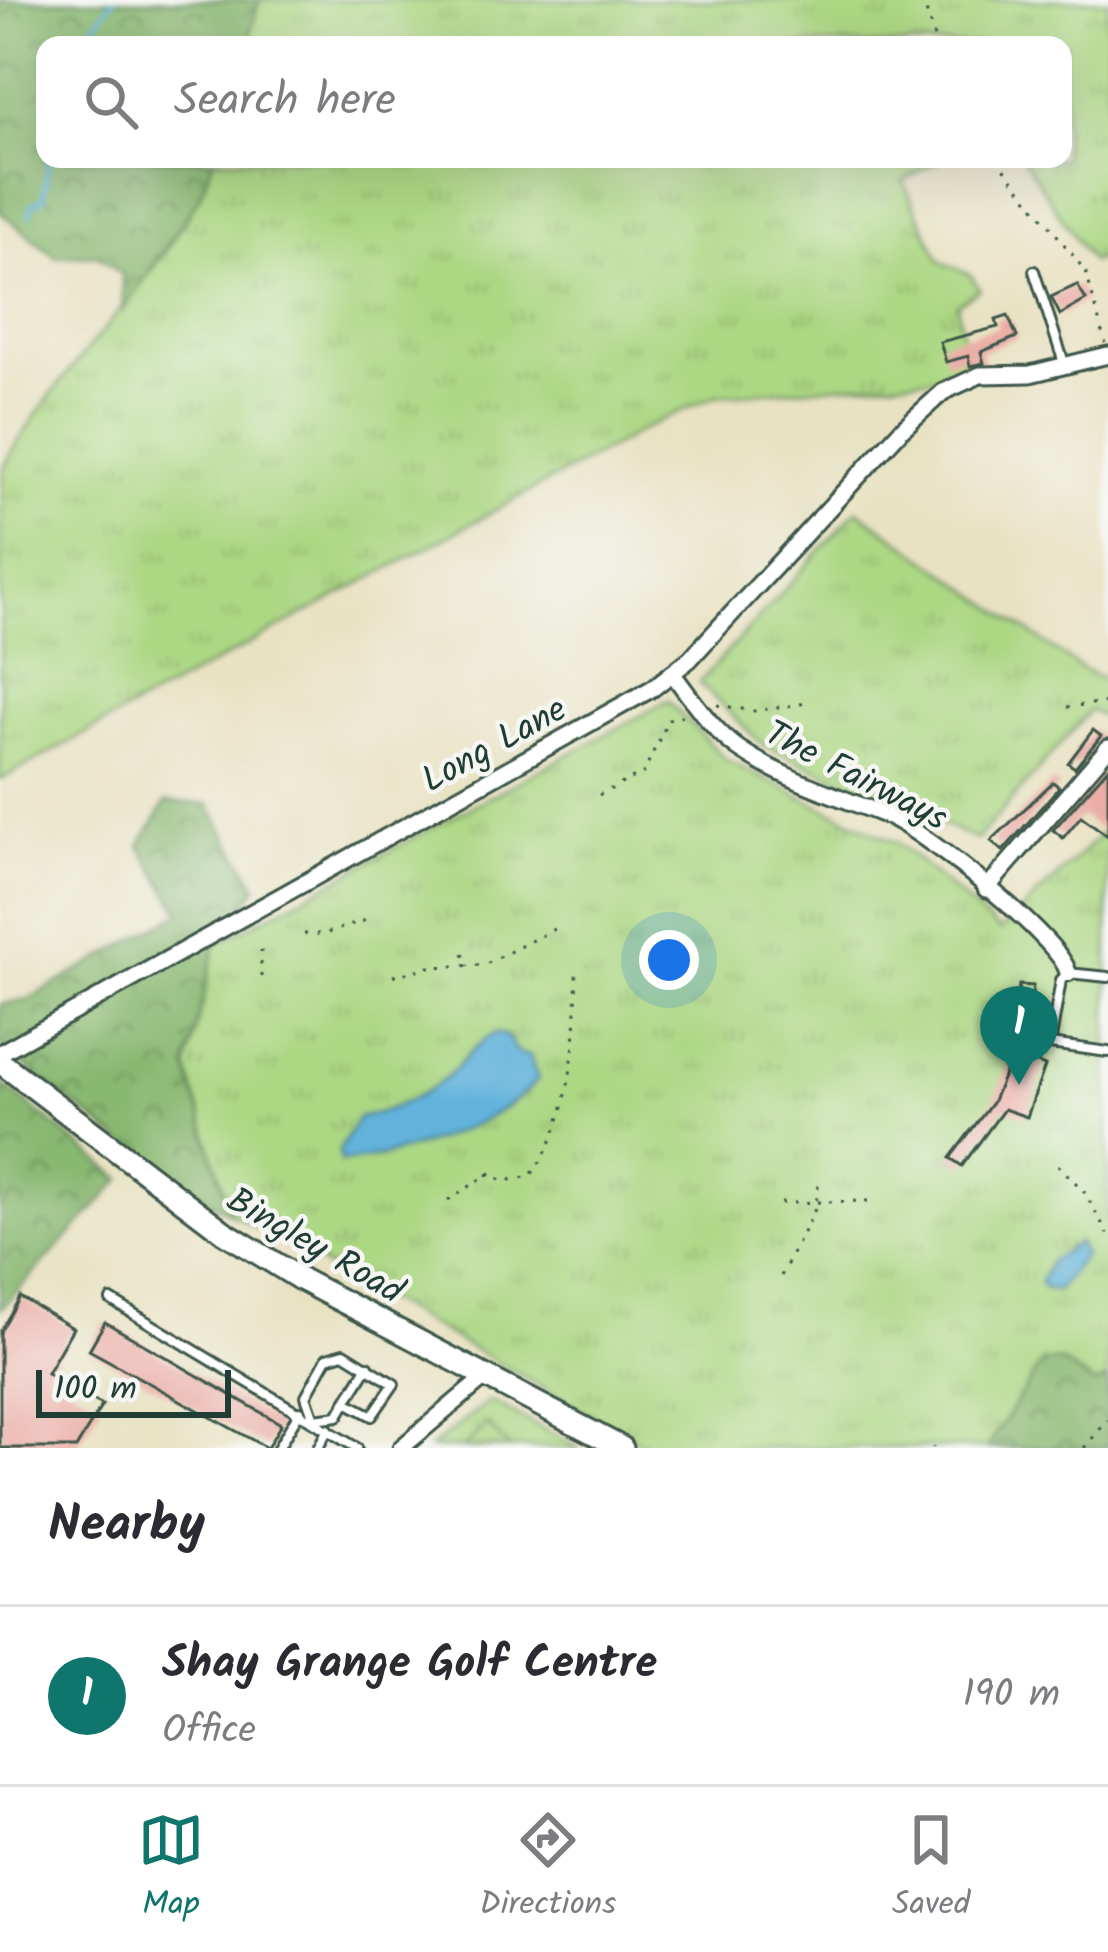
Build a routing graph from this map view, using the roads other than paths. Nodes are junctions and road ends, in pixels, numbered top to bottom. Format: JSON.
{"nodes":[{"id":1,"x":1034,"y":271,"type":"dead end"},
{"id":2,"x":1108,"y":353,"type":"edge"},
{"id":3,"x":1065,"y":366,"type":"junction"},
{"id":4,"x":673,"y":673,"type":"junction"},
{"id":5,"x":1108,"y":748,"type":"edge"},
{"id":6,"x":986,"y":890,"type":"junction"},
{"id":7,"x":1068,"y":973,"type":"junction"},
{"id":8,"x":1108,"y":977,"type":"edge"},
{"id":9,"x":1108,"y":1052,"type":"edge"},
{"id":10,"x":0,"y":1057,"type":"edge"},
{"id":11,"x":111,"y":1300,"type":"dead end"},
{"id":12,"x":368,"y":1366,"type":"junction"},
{"id":13,"x":486,"y":1376,"type":"junction"},
{"id":14,"x":346,"y":1402,"type":"junction"},
{"id":15,"x":300,"y":1411,"type":"junction"},
{"id":16,"x":314,"y":1419,"type":"junction"},
{"id":17,"x":328,"y":1429,"type":"junction"},
{"id":18,"x":278,"y":1448,"type":"edge"},
{"id":19,"x":317,"y":1448,"type":"edge"},
{"id":20,"x":357,"y":1448,"type":"edge"},
{"id":21,"x":401,"y":1448,"type":"edge"},
{"id":22,"x":622,"y":1448,"type":"edge"}],
"edges":[{"from":1,"to":3,"type":"lane"},
{"from":2,"to":3,"type":"street"},
{"from":3,"to":4,"type":"street","name":"Long Lane"},
{"from":4,"to":6,"type":"street","name":"The Fairways"},
{"from":4,"to":10,"type":"street","name":"Long Lane"},
{"from":5,"to":6,"type":"street"},
{"from":6,"to":7,"type":"street","name":"The Fairways"},
{"from":7,"to":8,"type":"lane"},
{"from":7,"to":9,"type":"lane"},
{"from":10,"to":13,"type":"main road","name":"Bingley Road"},
{"from":11,"to":15,"type":"lane"},
{"from":12,"to":14,"type":"lane"},
{"from":12,"to":14,"type":"lane"},
{"from":12,"to":16,"type":"lane"},
{"from":13,"to":21,"type":"street"},
{"from":13,"to":22,"type":"main road","name":"Bingley Road"},
{"from":14,"to":16,"type":"lane"},
{"from":15,"to":16,"type":"lane"},
{"from":15,"to":18,"type":"lane"},
{"from":16,"to":17,"type":"lane"},
{"from":17,"to":19,"type":"lane"},
{"from":17,"to":20,"type":"lane"}]}
